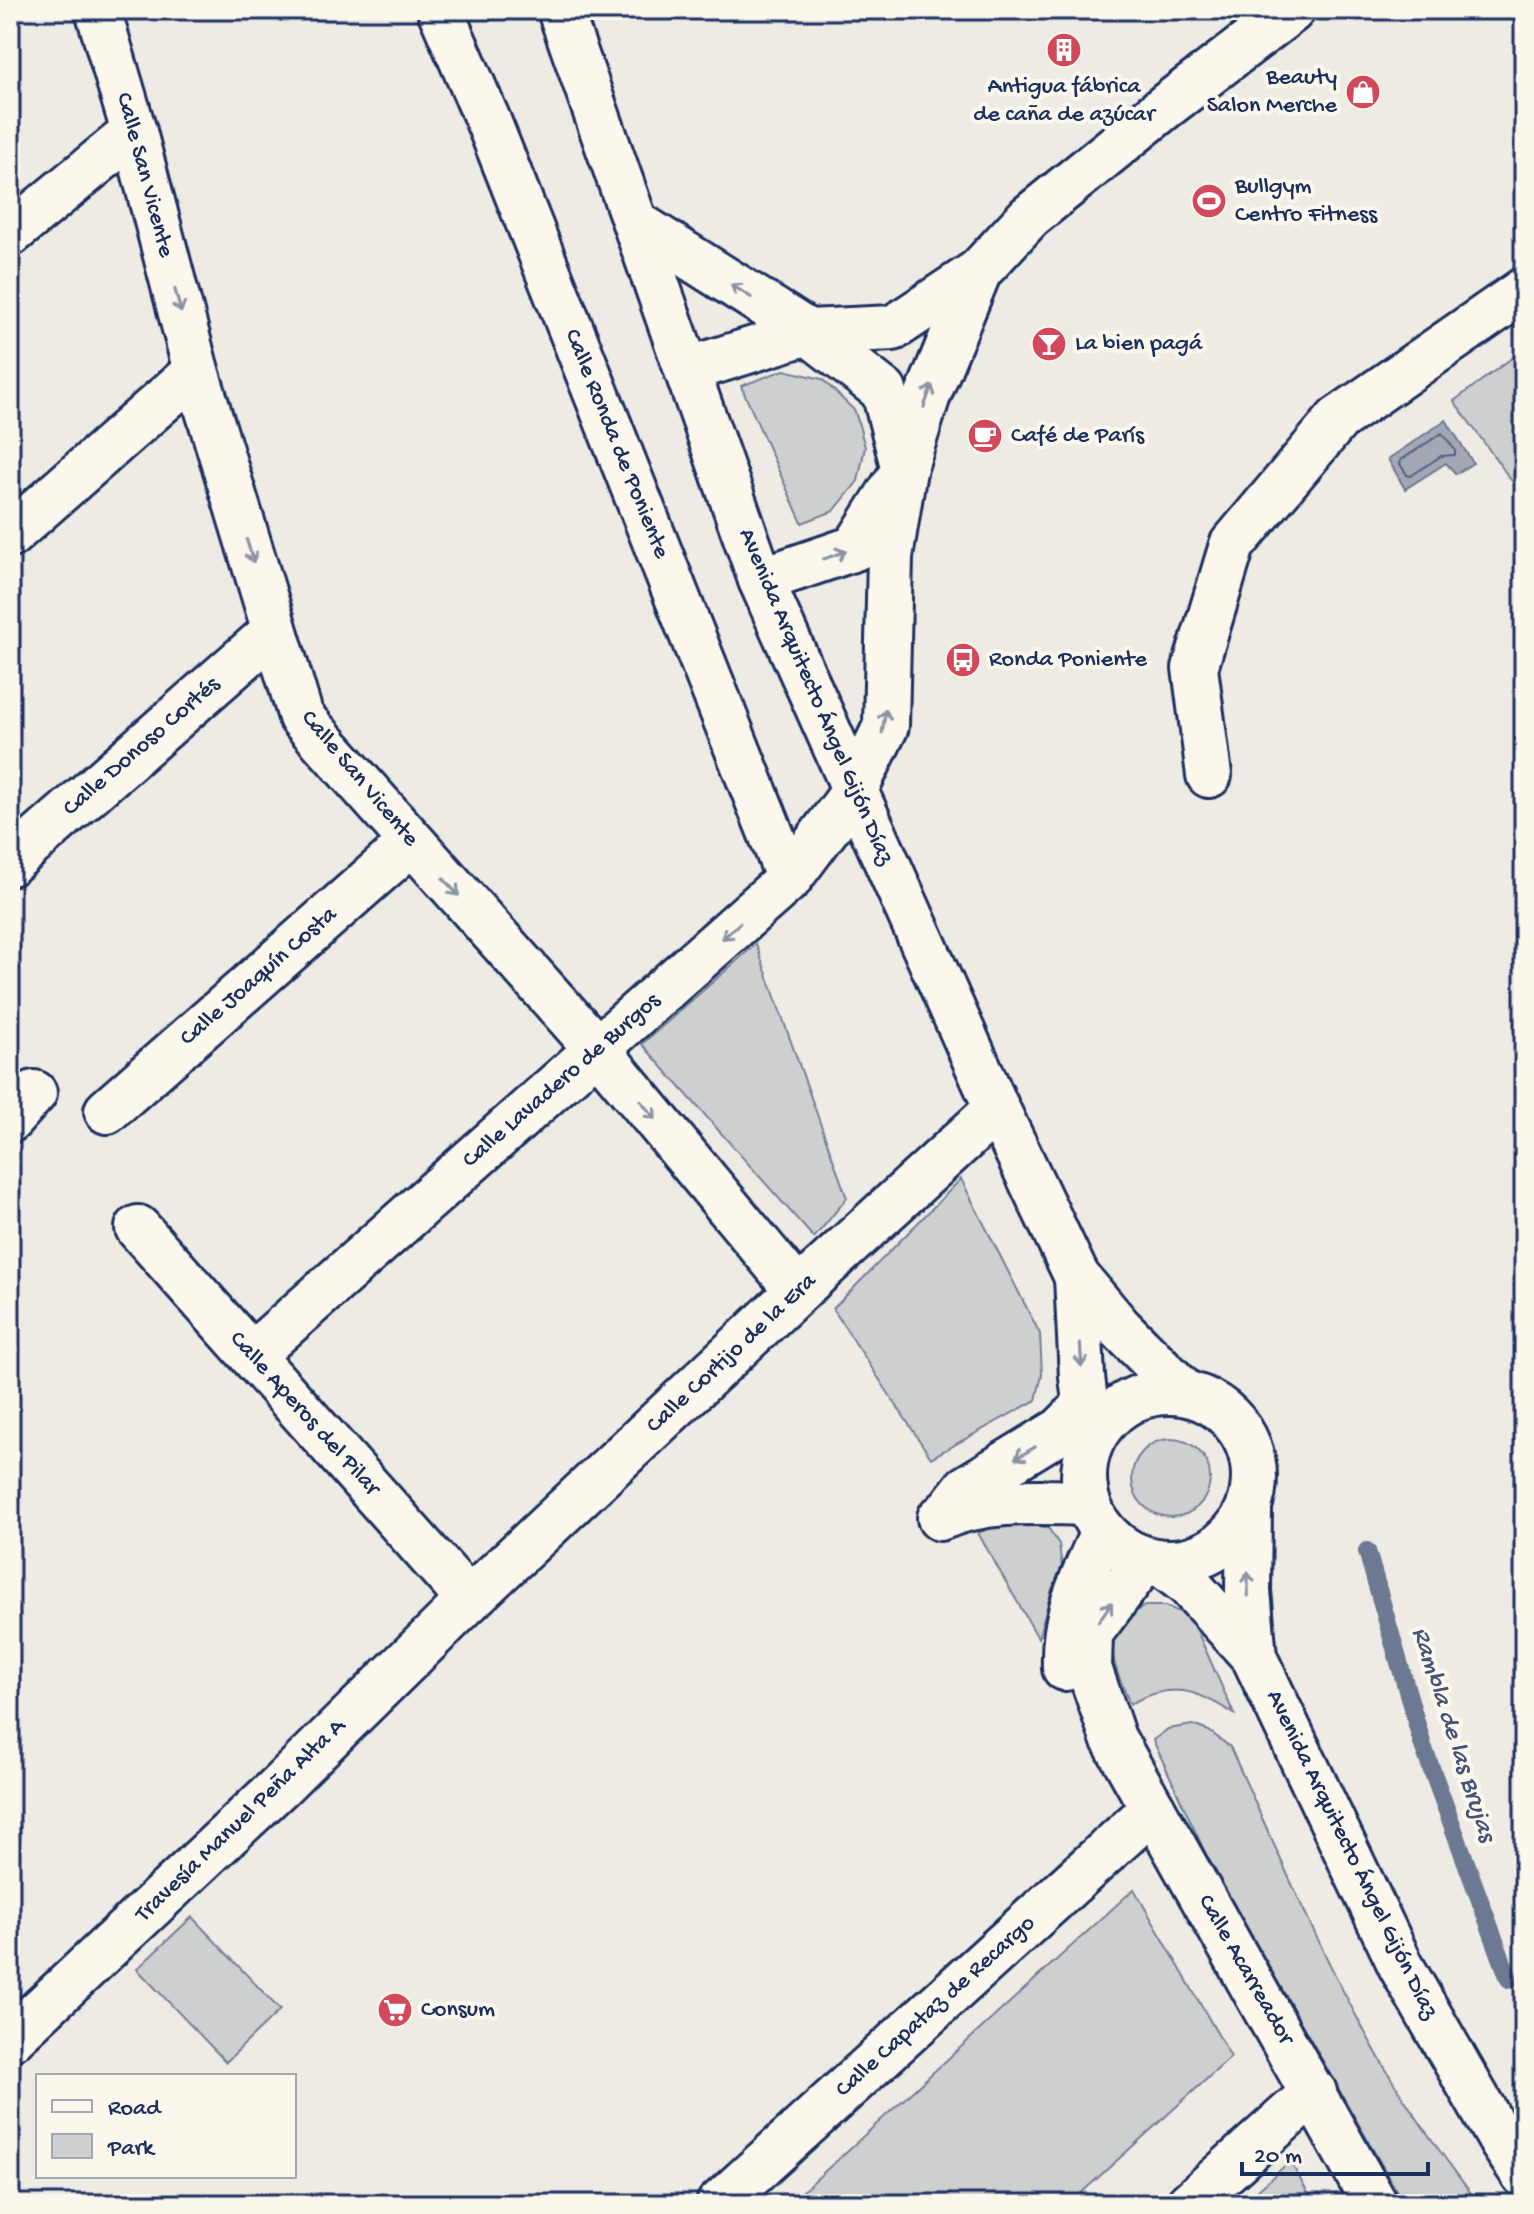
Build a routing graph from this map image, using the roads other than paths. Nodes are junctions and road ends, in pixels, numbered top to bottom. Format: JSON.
{"nodes":[{"id":1,"x":98,"y":10,"type":"edge"},
{"id":2,"x":440,"y":10,"type":"edge"},
{"id":3,"x":560,"y":10,"type":"edge"},
{"id":4,"x":1292,"y":10,"type":"edge"},
{"id":5,"x":134,"y":132,"type":"junction"},
{"id":6,"x":636,"y":223,"type":"junction"},
{"id":7,"x":10,"y":234,"type":"edge"},
{"id":8,"x":979,"y":271,"type":"junction"},
{"id":9,"x":1524,"y":290,"type":"edge"},
{"id":10,"x":808,"y":332,"type":"junction"},
{"id":11,"x":687,"y":370,"type":"junction"},
{"id":12,"x":196,"y":371,"type":"junction"},
{"id":13,"x":904,"y":470,"type":"junction"},
{"id":14,"x":10,"y":535,"type":"edge"},
{"id":15,"x":761,"y":580,"type":"junction"},
{"id":16,"x":274,"y":631,"type":"junction"},
{"id":17,"x":1209,"y":775,"type":"dead end"},
{"id":18,"x":854,"y":792,"type":"junction"},
{"id":19,"x":411,"y":843,"type":"junction"},
{"id":20,"x":10,"y":863,"type":"edge"},
{"id":21,"x":789,"y":879,"type":"junction"},
{"id":22,"x":598,"y":1050,"type":"junction"},
{"id":23,"x":997,"y":1109,"type":"junction"},
{"id":24,"x":107,"y":1111,"type":"dead end"},
{"id":25,"x":138,"y":1228,"type":"dead end"},
{"id":26,"x":1077,"y":1277,"type":"junction"},
{"id":27,"x":798,"y":1291,"type":"junction"},
{"id":28,"x":252,"y":1355,"type":"junction"},
{"id":29,"x":1183,"y":1391,"type":"junction"},
{"id":30,"x":1088,"y":1424,"type":"junction"},
{"id":31,"x":1249,"y":1511,"type":"junction"},
{"id":32,"x":1095,"y":1517,"type":"junction"},
{"id":33,"x":1152,"y":1561,"type":"junction"},
{"id":34,"x":469,"y":1600,"type":"junction"},
{"id":35,"x":1254,"y":1657,"type":"junction"},
{"id":36,"x":1113,"y":1738,"type":"junction"},
{"id":37,"x":1153,"y":1809,"type":"junction"},
{"id":38,"x":10,"y":2039,"type":"edge"},
{"id":39,"x":1314,"y":2092,"type":"junction"},
{"id":40,"x":1524,"y":2175,"type":"edge"},
{"id":41,"x":719,"y":2204,"type":"edge"},
{"id":42,"x":1189,"y":2204,"type":"edge"},
{"id":43,"x":1375,"y":2204,"type":"edge"}],
"edges":[{"from":1,"to":5,"type":"street","name":"Calle San Vicente"},
{"from":2,"to":21,"type":"street","name":"Calle Ronda de Poniente"},
{"from":3,"to":6,"type":"street","name":"Avenida Arquitecto Ángel Gijón Díaz"},
{"from":4,"to":8,"type":"street"},
{"from":5,"to":7,"type":"street"},
{"from":5,"to":12,"type":"street","name":"Calle San Vicente","one_way":true},
{"from":10,"to":6,"type":"street","one_way":true},
{"from":6,"to":11,"type":"street","name":"Avenida Arquitecto Ángel Gijón Díaz"},
{"from":8,"to":10,"type":"street"},
{"from":13,"to":8,"type":"street","one_way":true},
{"from":9,"to":17,"type":"street"},
{"from":10,"to":11,"type":"street"},
{"from":10,"to":13,"type":"street"},
{"from":11,"to":15,"type":"street","name":"Avenida Arquitecto Ángel Gijón Díaz"},
{"from":12,"to":14,"type":"street"},
{"from":12,"to":16,"type":"street","name":"Calle San Vicente","one_way":true},
{"from":15,"to":13,"type":"street","one_way":true},
{"from":18,"to":13,"type":"street","name":"Calle Lavadero de Burgos","one_way":true},
{"from":15,"to":18,"type":"street","name":"Avenida Arquitecto Ángel Gijón Díaz"},
{"from":16,"to":19,"type":"street","name":"Calle San Vicente"},
{"from":16,"to":20,"type":"street","name":"Calle Donoso Cortés"},
{"from":18,"to":21,"type":"street","name":"Calle Lavadero de Burgos"},
{"from":18,"to":23,"type":"street","name":"Avenida Arquitecto Ángel Gijón Díaz"},
{"from":19,"to":22,"type":"street","name":"Calle San Vicente","one_way":true},
{"from":19,"to":24,"type":"street","name":"Calle Joaquín Costa"},
{"from":21,"to":22,"type":"street","name":"Calle Lavadero de Burgos","one_way":true},
{"from":22,"to":27,"type":"street","name":"Calle San Vicente","one_way":true},
{"from":22,"to":28,"type":"street","name":"Calle Lavadero de Burgos"},
{"from":23,"to":26,"type":"street","name":"Avenida Arquitecto Ángel Gijón Díaz"},
{"from":23,"to":27,"type":"street","name":"Calle Cortijo de la Era"},
{"from":25,"to":28,"type":"street","name":"Calle Aperos del Pilar"},
{"from":26,"to":29,"type":"street","name":"Avenida Arquitecto Ángel Gijón Díaz"},
{"from":26,"to":30,"type":"street","name":"Avenida Arquitecto Ángel Gijón Díaz","one_way":true},
{"from":27,"to":34,"type":"street","name":"Calle Cortijo de la Era"},
{"from":28,"to":34,"type":"street","name":"Calle Aperos del Pilar"},
{"from":29,"to":30,"type":"street","name":"Avenida Arquitecto Ángel Gijón Díaz"},
{"from":29,"to":31,"type":"street","name":"Avenida Arquitecto Ángel Gijón Díaz"},
{"from":30,"to":32,"type":"street","name":"Avenida Arquitecto Ángel Gijón Díaz"},
{"from":30,"to":32,"type":"street","one_way":true},
{"from":31,"to":33,"type":"street","name":"Avenida Arquitecto Ángel Gijón Díaz"},
{"from":35,"to":31,"type":"street","name":"Avenida Arquitecto Ángel Gijón Díaz","one_way":true},
{"from":32,"to":33,"type":"street","name":"Avenida Arquitecto Ángel Gijón Díaz"},
{"from":32,"to":36,"type":"street"},
{"from":33,"to":35,"type":"street","name":"Avenida Arquitecto Ángel Gijón Díaz"},
{"from":36,"to":33,"type":"street","one_way":true},
{"from":34,"to":38,"type":"street","name":"Travesía Manuel Peña Alta A"},
{"from":35,"to":40,"type":"street","name":"Avenida Arquitecto Ángel Gijón Díaz"},
{"from":36,"to":37,"type":"street","name":"Calle Acarreador"},
{"from":37,"to":39,"type":"street","name":"Calle Acarreador"},
{"from":37,"to":41,"type":"street","name":"Calle Capataz de Recargo"},
{"from":39,"to":42,"type":"street"},
{"from":39,"to":43,"type":"street","name":"Calle Acarreador"}]}
